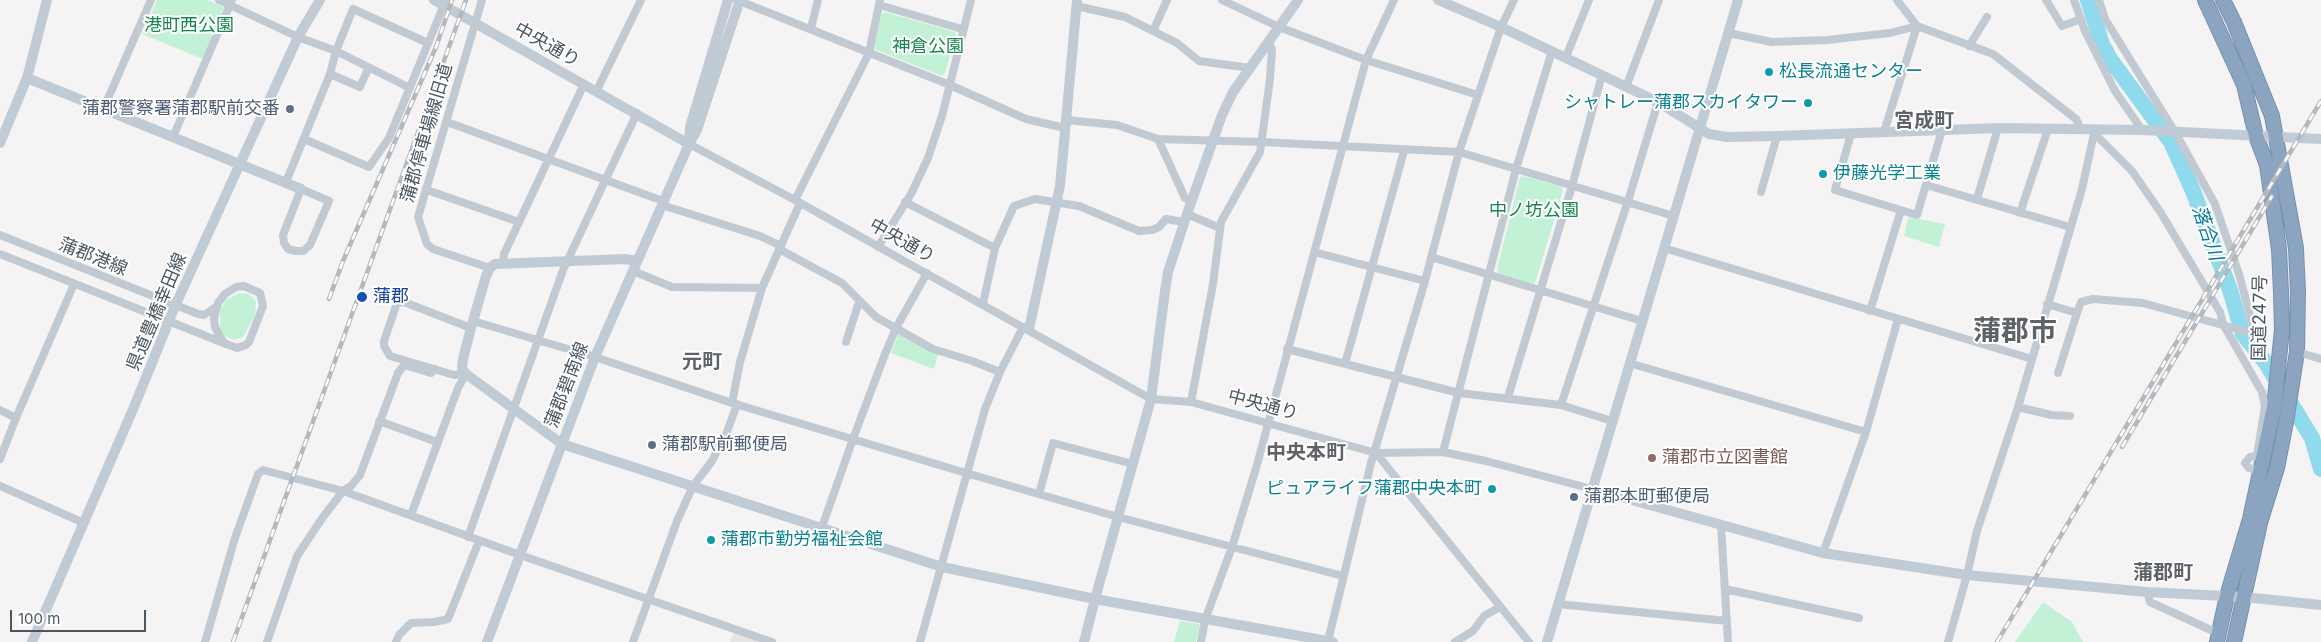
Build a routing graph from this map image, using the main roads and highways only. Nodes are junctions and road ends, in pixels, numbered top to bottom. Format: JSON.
{"nodes":[{"id":1,"x":2205,"y":0,"type":"edge"},
{"id":2,"x":2223,"y":0,"type":"edge"},
{"id":3,"x":2214,"y":636,"type":"edge"},
{"id":4,"x":2235,"y":642,"type":"edge"}],
"edges":[{"from":1,"to":3,"type":"highway","name":"国道247号"},
{"from":2,"to":4,"type":"highway","name":"国道247号"}]}
